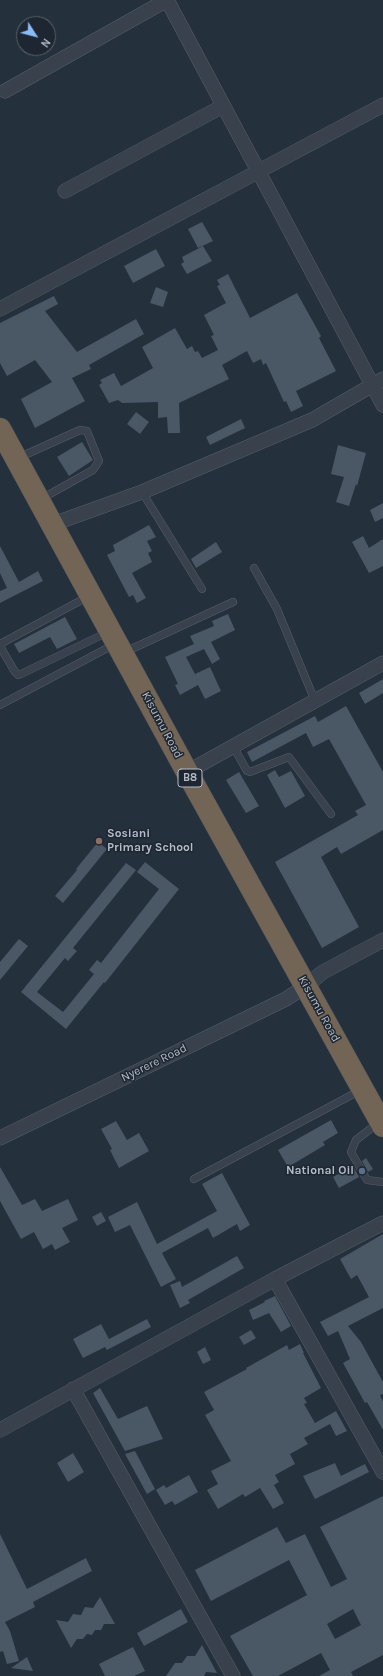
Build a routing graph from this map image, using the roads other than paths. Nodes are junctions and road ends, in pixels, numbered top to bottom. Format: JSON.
{"nodes":[{"id":1,"x":167,"y":0,"type":"edge"},
{"id":2,"x":5,"y":91,"type":"dead end"},
{"id":3,"x":383,"y":105,"type":"edge"},
{"id":4,"x":223,"y":106,"type":"junction"},
{"id":5,"x":258,"y":173,"type":"junction"},
{"id":6,"x":65,"y":191,"type":"dead end"},
{"id":7,"x":0,"y":309,"type":"edge"},
{"id":8,"x":377,"y":382,"type":"edge"},
{"id":9,"x":383,"y":405,"type":"edge"},
{"id":10,"x":0,"y":429,"type":"edge"},
{"id":11,"x":16,"y":459,"type":"junction"},
{"id":12,"x":142,"y":492,"type":"junction"},
{"id":13,"x":39,"y":500,"type":"junction"},
{"id":14,"x":53,"y":524,"type":"junction"},
{"id":15,"x":254,"y":568,"type":"dead end"},
{"id":16,"x":202,"y":589,"type":"dead end"},
{"id":17,"x":91,"y":595,"type":"junction"},
{"id":18,"x":233,"y":602,"type":"dead end"},
{"id":19,"x":117,"y":642,"type":"junction"},
{"id":20,"x":383,"y":662,"type":"edge"},
{"id":21,"x":314,"y":701,"type":"junction"},
{"id":22,"x":0,"y":705,"type":"edge"},
{"id":23,"x":233,"y":746,"type":"junction"},
{"id":24,"x":187,"y":772,"type":"junction"},
{"id":25,"x":331,"y":814,"type":"dead end"},
{"id":26,"x":383,"y":940,"type":"edge"},
{"id":27,"x":306,"y":986,"type":"junction"},
{"id":28,"x":363,"y":1089,"type":"junction"},
{"id":29,"x":382,"y":1124,"type":"edge"},
{"id":30,"x":0,"y":1138,"type":"edge"},
{"id":31,"x":194,"y":1179,"type":"dead end"},
{"id":32,"x":383,"y":1182,"type":"edge"},
{"id":33,"x":383,"y":1223,"type":"edge"},
{"id":34,"x":275,"y":1279,"type":"junction"},
{"id":35,"x":73,"y":1389,"type":"junction"},
{"id":36,"x":0,"y":1430,"type":"edge"},
{"id":37,"x":383,"y":1472,"type":"edge"},
{"id":38,"x":233,"y":1676,"type":"edge"}],
"edges":[{"from":1,"to":2,"type":"street"},
{"from":1,"to":4,"type":"street"},
{"from":3,"to":5,"type":"street"},
{"from":4,"to":5,"type":"street"},
{"from":4,"to":6,"type":"street"},
{"from":5,"to":7,"type":"street"},
{"from":5,"to":8,"type":"street"},
{"from":8,"to":9,"type":"street"},
{"from":8,"to":12,"type":"street"},
{"from":10,"to":11,"type":"highway","name":"Kisumu Road","number":"B8"},
{"from":11,"to":13,"type":"highway","name":"Kisumu Road","number":"B8"},
{"from":11,"to":13,"type":"lane"},
{"from":12,"to":14,"type":"street"},
{"from":12,"to":16,"type":"lane"},
{"from":13,"to":14,"type":"highway","name":"Kisumu Road","number":"B8"},
{"from":14,"to":17,"type":"highway","name":"Kisumu Road","number":"B8"},
{"from":15,"to":21,"type":"lane"},
{"from":17,"to":19,"type":"highway","name":"Kisumu Road","number":"B8"},
{"from":17,"to":19,"type":"lane"},
{"from":18,"to":19,"type":"lane"},
{"from":19,"to":22,"type":"lane"},
{"from":19,"to":24,"type":"highway","name":"Kisumu Road","number":"B8"},
{"from":20,"to":21,"type":"street"},
{"from":21,"to":23,"type":"street"},
{"from":23,"to":24,"type":"street"},
{"from":23,"to":25,"type":"lane"},
{"from":24,"to":27,"type":"highway","name":"Kisumu Road","number":"B8"},
{"from":26,"to":27,"type":"street","name":"Nyerere Road"},
{"from":27,"to":28,"type":"highway","name":"Kisumu Road","number":"B8"},
{"from":27,"to":30,"type":"street","name":"Nyerere Road"},
{"from":28,"to":29,"type":"highway","name":"Kisumu Road","number":"B8"},
{"from":28,"to":31,"type":"lane"},
{"from":29,"to":32,"type":"lane"},
{"from":33,"to":34,"type":"street"},
{"from":34,"to":35,"type":"street"},
{"from":34,"to":37,"type":"street"},
{"from":35,"to":36,"type":"street"},
{"from":35,"to":38,"type":"street"}]}
